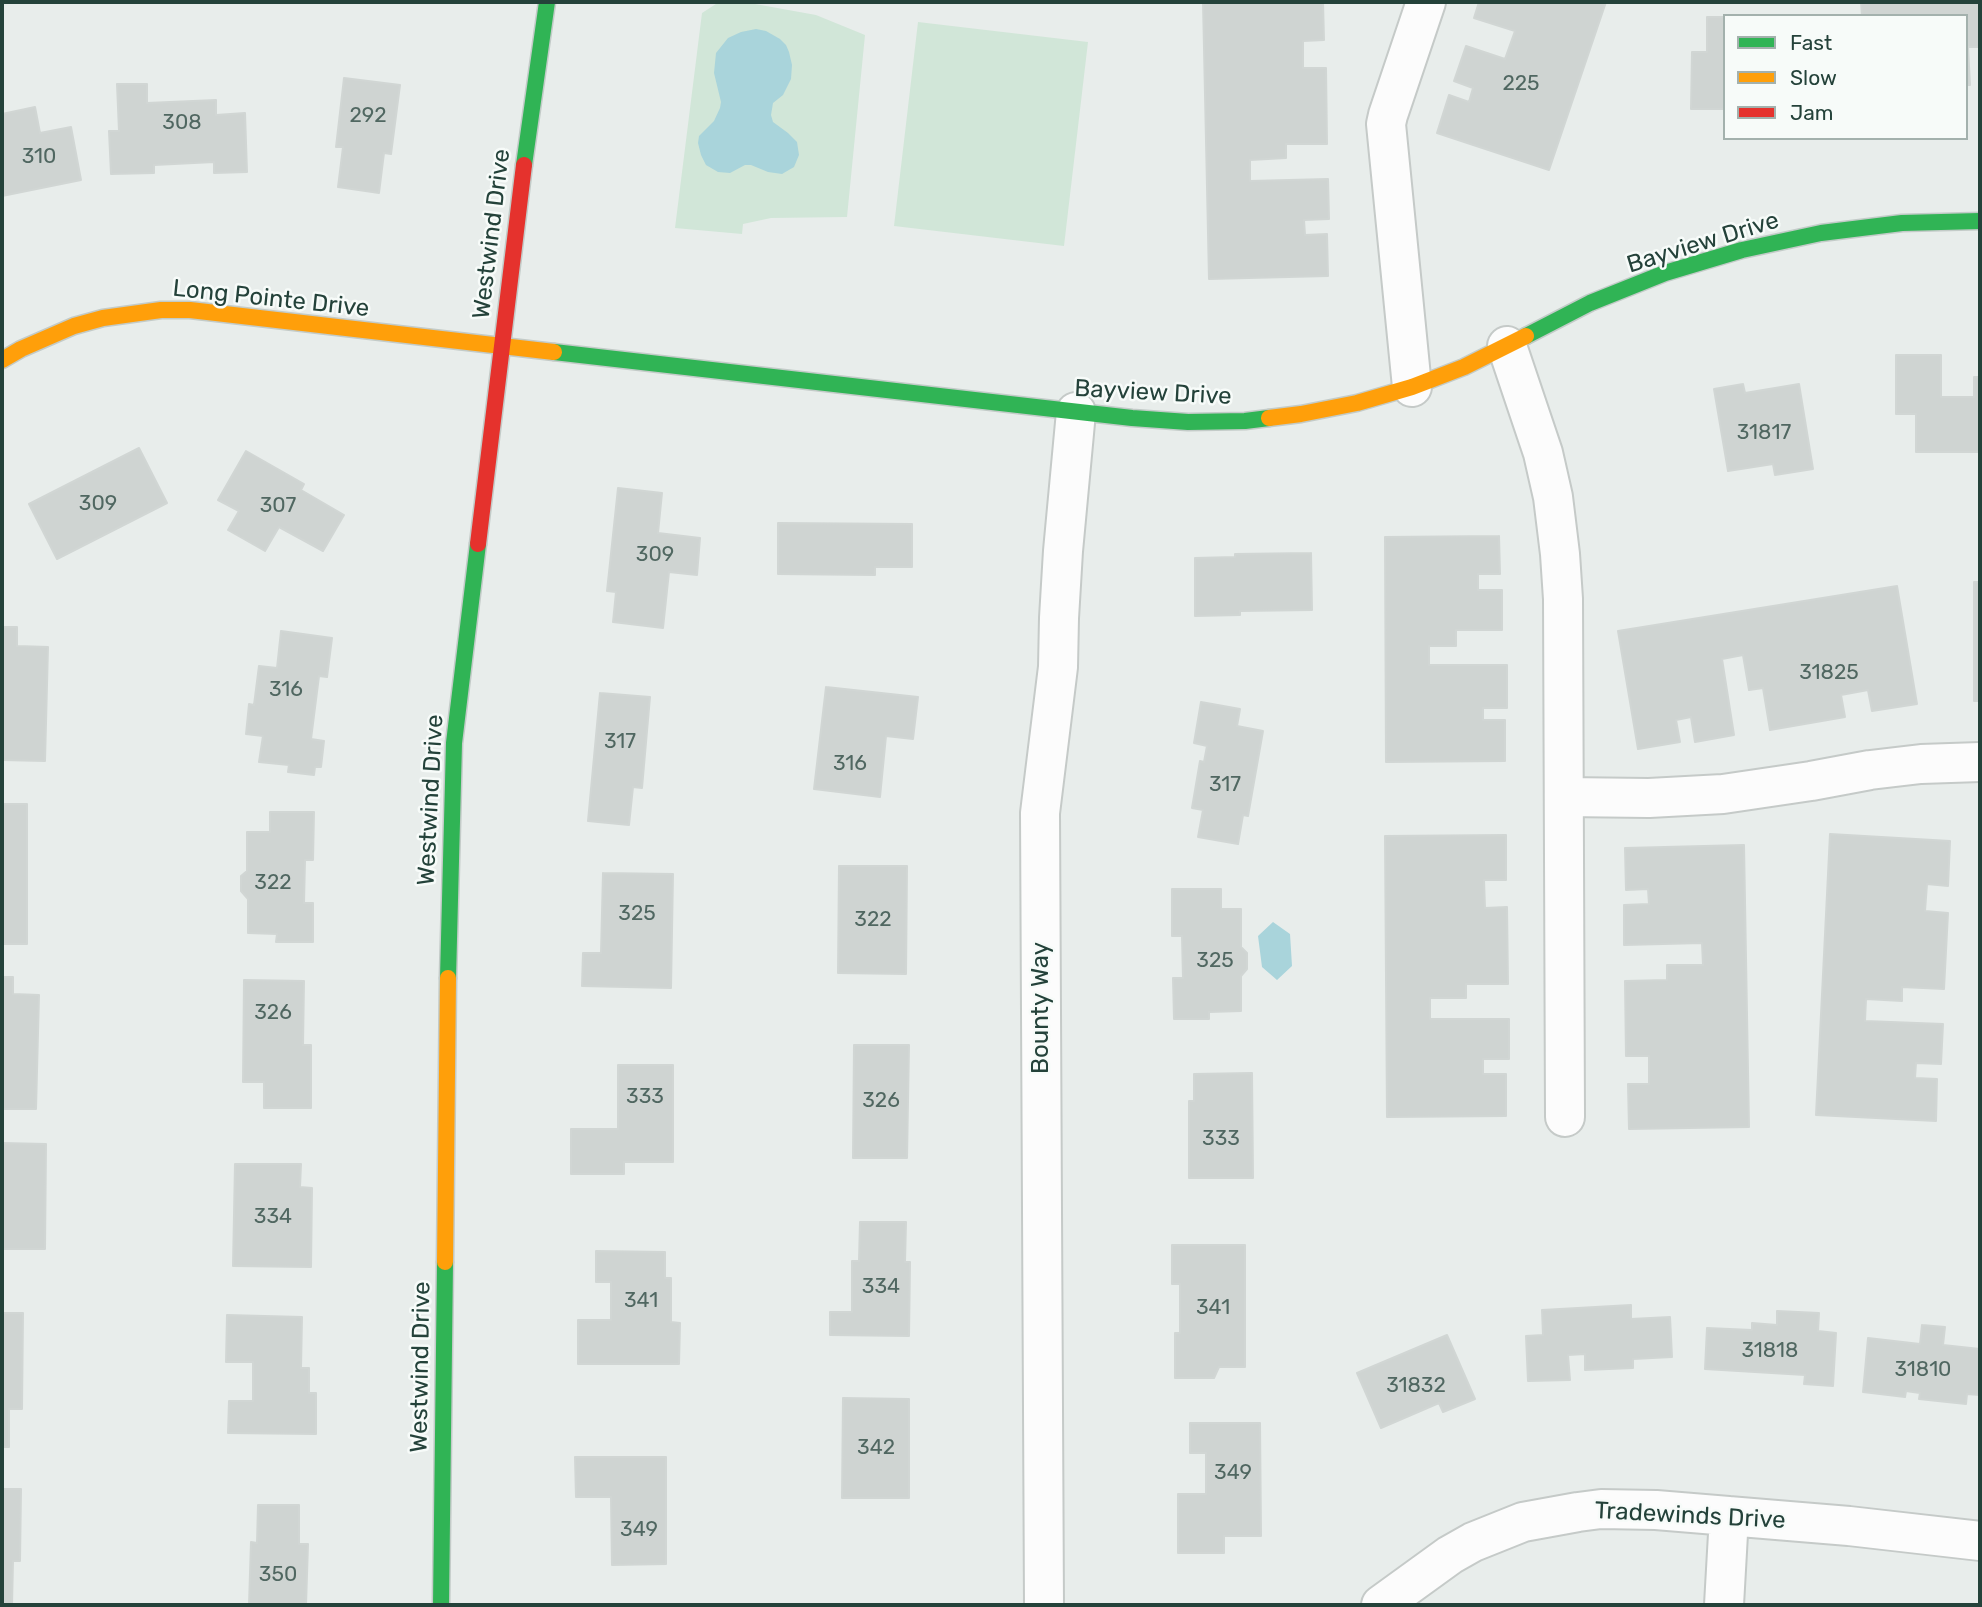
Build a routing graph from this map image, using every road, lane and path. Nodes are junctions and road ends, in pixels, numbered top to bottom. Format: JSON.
{"nodes":[{"id":1,"x":547,"y":2,"type":"edge"},
{"id":2,"x":1426,"y":2,"type":"edge"},
{"id":3,"x":1980,"y":221,"type":"edge"},
{"id":4,"x":502,"y":346,"type":"junction"},
{"id":5,"x":1507,"y":346,"type":"junction"},
{"id":6,"x":2,"y":360,"type":"edge"},
{"id":7,"x":1412,"y":387,"type":"junction"},
{"id":8,"x":1076,"y":412,"type":"junction"},
{"id":9,"x":1980,"y":762,"type":"edge"},
{"id":10,"x":1564,"y":797,"type":"junction"},
{"id":11,"x":1565,"y":1117,"type":"dead end"},
{"id":12,"x":1729,"y":1517,"type":"junction"},
{"id":13,"x":1980,"y":1541,"type":"edge"},
{"id":14,"x":441,"y":1605,"type":"edge"},
{"id":15,"x":1044,"y":1605,"type":"edge"},
{"id":16,"x":1381,"y":1605,"type":"edge"},
{"id":17,"x":1724,"y":1605,"type":"edge"}],
"edges":[{"from":1,"to":4,"type":"street","name":"Westwind Drive"},
{"from":2,"to":7,"type":"street"},
{"from":3,"to":5,"type":"street","name":"Bayview Drive"},
{"from":4,"to":6,"type":"street","name":"Long Pointe Drive"},
{"from":4,"to":8,"type":"street","name":"Bayview Drive"},
{"from":4,"to":14,"type":"street","name":"Westwind Drive"},
{"from":5,"to":7,"type":"street","name":"Bayview Drive"},
{"from":5,"to":10,"type":"street"},
{"from":7,"to":8,"type":"street","name":"Bayview Drive"},
{"from":8,"to":15,"type":"street","name":"Bounty Way"},
{"from":9,"to":10,"type":"street"},
{"from":10,"to":11,"type":"street"},
{"from":12,"to":13,"type":"street","name":"Tradewinds Drive"},
{"from":12,"to":16,"type":"street","name":"Tradewinds Drive"},
{"from":12,"to":17,"type":"street"}]}
